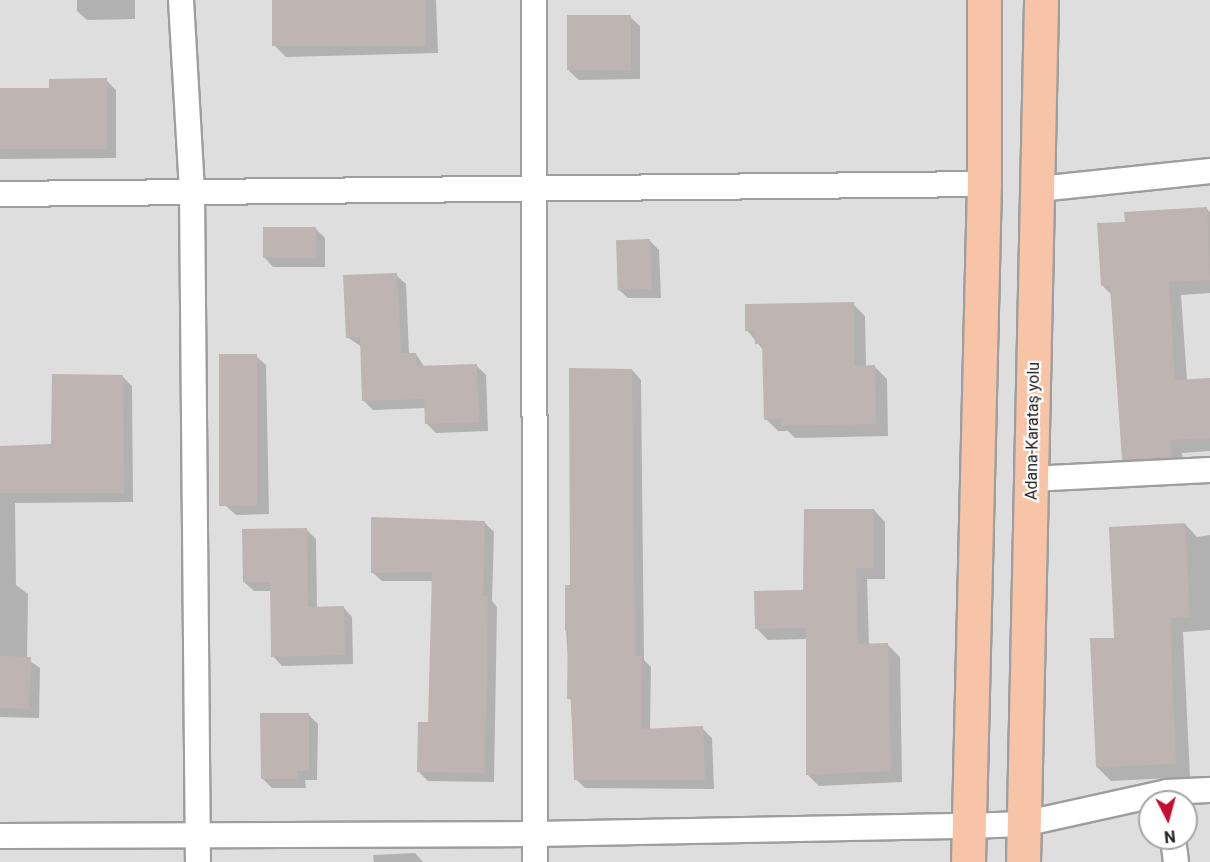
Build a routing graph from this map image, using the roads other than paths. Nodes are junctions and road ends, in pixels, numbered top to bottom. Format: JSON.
{"nodes":[{"id":1,"x":181,"y":0,"type":"edge"},
{"id":2,"x":534,"y":0,"type":"edge"},
{"id":3,"x":984,"y":0,"type":"edge"},
{"id":4,"x":1041,"y":0,"type":"edge"},
{"id":5,"x":1210,"y":171,"type":"edge"},
{"id":6,"x":984,"y":184,"type":"junction"},
{"id":7,"x":533,"y":188,"type":"junction"},
{"id":8,"x":1039,"y":189,"type":"junction"},
{"id":9,"x":192,"y":192,"type":"junction"},
{"id":10,"x":0,"y":194,"type":"edge"},
{"id":11,"x":1210,"y":470,"type":"edge"},
{"id":12,"x":1032,"y":479,"type":"junction"},
{"id":13,"x":1138,"y":803,"type":"edge"},
{"id":14,"x":1023,"y":824,"type":"junction"},
{"id":15,"x":968,"y":826,"type":"junction"},
{"id":16,"x":534,"y":834,"type":"junction"},
{"id":17,"x":0,"y":836,"type":"edge"},
{"id":18,"x":198,"y":836,"type":"junction"},
{"id":19,"x":198,"y":862,"type":"edge"},
{"id":20,"x":535,"y":862,"type":"edge"},
{"id":21,"x":968,"y":862,"type":"edge"},
{"id":22,"x":1023,"y":862,"type":"edge"}],
"edges":[{"from":1,"to":9,"type":"street"},
{"from":2,"to":7,"type":"street"},
{"from":3,"to":6,"type":"main road"},
{"from":4,"to":8,"type":"main road","name":"Adana-Karataş yolu"},
{"from":5,"to":8,"type":"street"},
{"from":6,"to":7,"type":"street"},
{"from":6,"to":15,"type":"main road"},
{"from":7,"to":9,"type":"street"},
{"from":7,"to":16,"type":"street"},
{"from":8,"to":12,"type":"main road","name":"Adana-Karataş yolu"},
{"from":9,"to":10,"type":"street"},
{"from":9,"to":18,"type":"street"},
{"from":11,"to":12,"type":"street"},
{"from":12,"to":14,"type":"main road","name":"Adana-Karataş yolu"},
{"from":13,"to":14,"type":"street"},
{"from":14,"to":15,"type":"street"},
{"from":14,"to":22,"type":"main road","name":"Adana-Karataş yolu"},
{"from":15,"to":16,"type":"street"},
{"from":15,"to":21,"type":"main road"},
{"from":16,"to":18,"type":"street"},
{"from":16,"to":20,"type":"street"},
{"from":17,"to":18,"type":"street"},
{"from":18,"to":19,"type":"street"}]}
